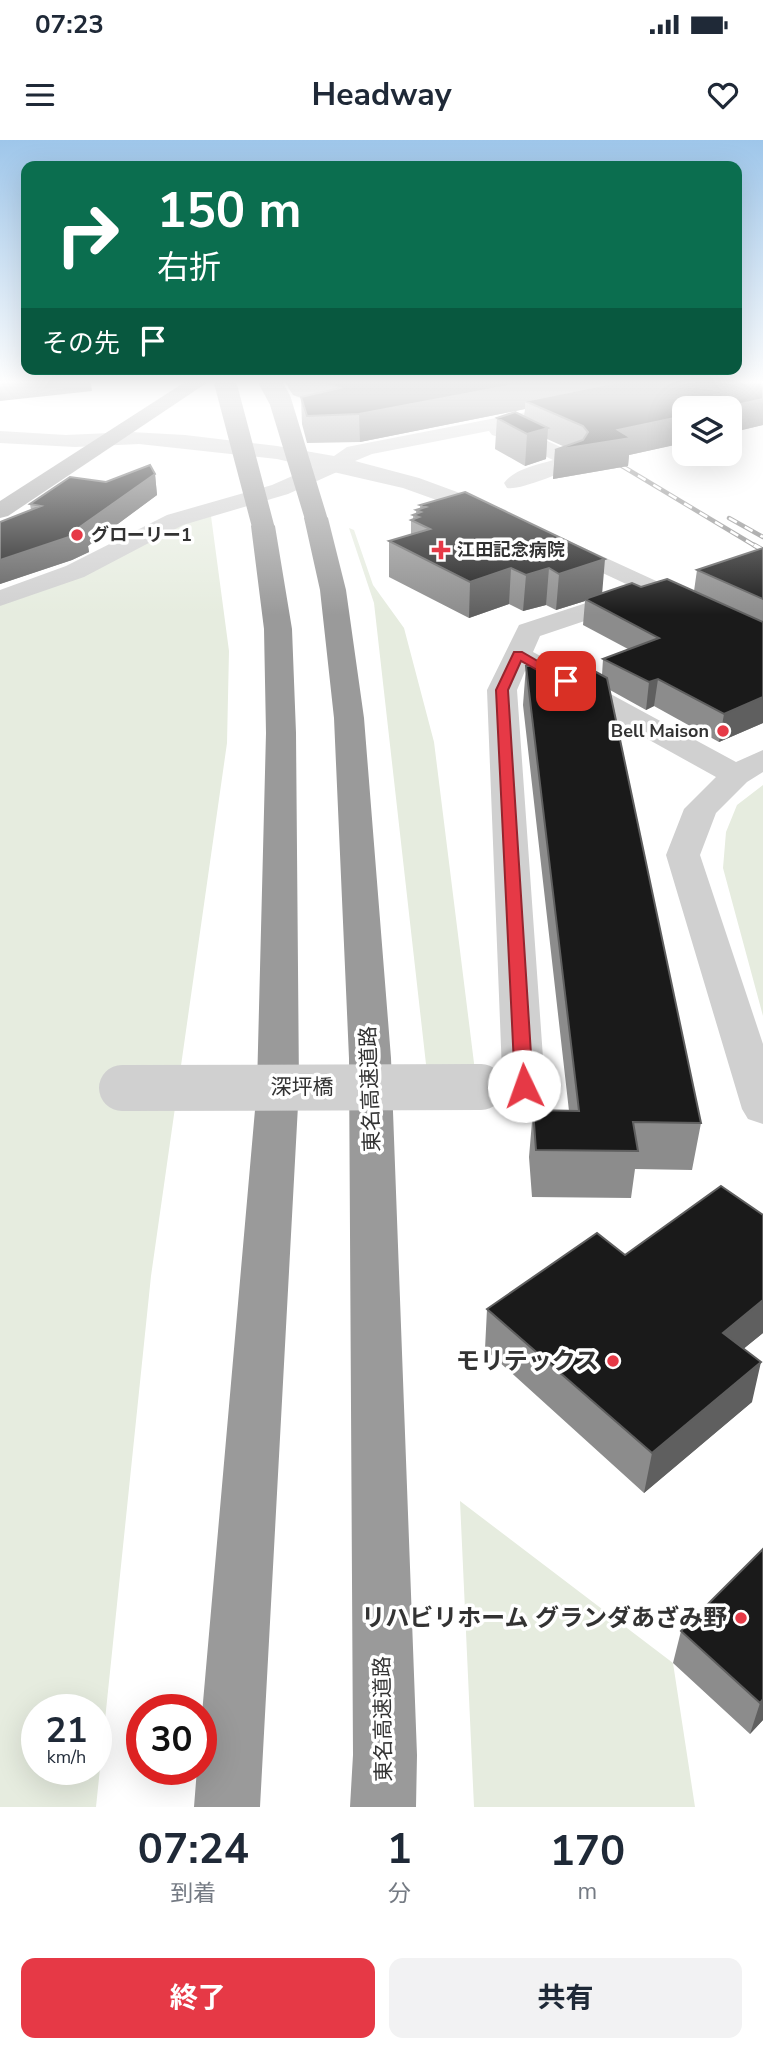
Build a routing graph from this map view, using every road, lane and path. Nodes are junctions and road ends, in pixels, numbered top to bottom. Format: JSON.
{"nodes":[{"id":1,"x":45,"y":460,"type":"edge"},
{"id":2,"x":80,"y":460,"type":"edge"},
{"id":3,"x":246,"y":460,"type":"edge"},
{"id":4,"x":298,"y":460,"type":"edge"},
{"id":5,"x":320,"y":460,"type":"edge"},
{"id":6,"x":344,"y":460,"type":"edge"},
{"id":7,"x":570,"y":460,"type":"edge"},
{"id":8,"x":340,"y":463,"type":"junction"},
{"id":9,"x":515,"y":483,"type":"dead end"},
{"id":10,"x":0,"y":487,"type":"edge"},
{"id":11,"x":0,"y":511,"type":"edge"},
{"id":12,"x":654,"y":589,"type":"junction"},
{"id":13,"x":0,"y":598,"type":"edge"},
{"id":14,"x":763,"y":640,"type":"edge"},
{"id":15,"x":518,"y":655,"type":"junction"},
{"id":16,"x":750,"y":767,"type":"edge"},
{"id":17,"x":122,"y":1088,"type":"dead end"},
{"id":18,"x":763,"y":1109,"type":"edge"},
{"id":19,"x":227,"y":1807,"type":"edge"},
{"id":20,"x":383,"y":1807,"type":"edge"}],
"edges":[{"from":1,"to":10,"type":"highway"},
{"from":2,"to":11,"type":"highway"},
{"from":3,"to":19,"type":"highway","bridge":true},
{"from":4,"to":20,"type":"highway","name":"東名高速道路","bridge":true},
{"from":5,"to":8,"type":"street"},
{"from":6,"to":8,"type":"street"},
{"from":7,"to":9,"type":"street"},
{"from":8,"to":12,"type":"street"},
{"from":8,"to":13,"type":"street"},
{"from":12,"to":14,"type":"street"},
{"from":12,"to":15,"type":"street"},
{"from":15,"to":16,"type":"street"},
{"from":15,"to":17,"type":"street","name":"深坪橋","bridge":true},
{"from":16,"to":18,"type":"street"}]}
